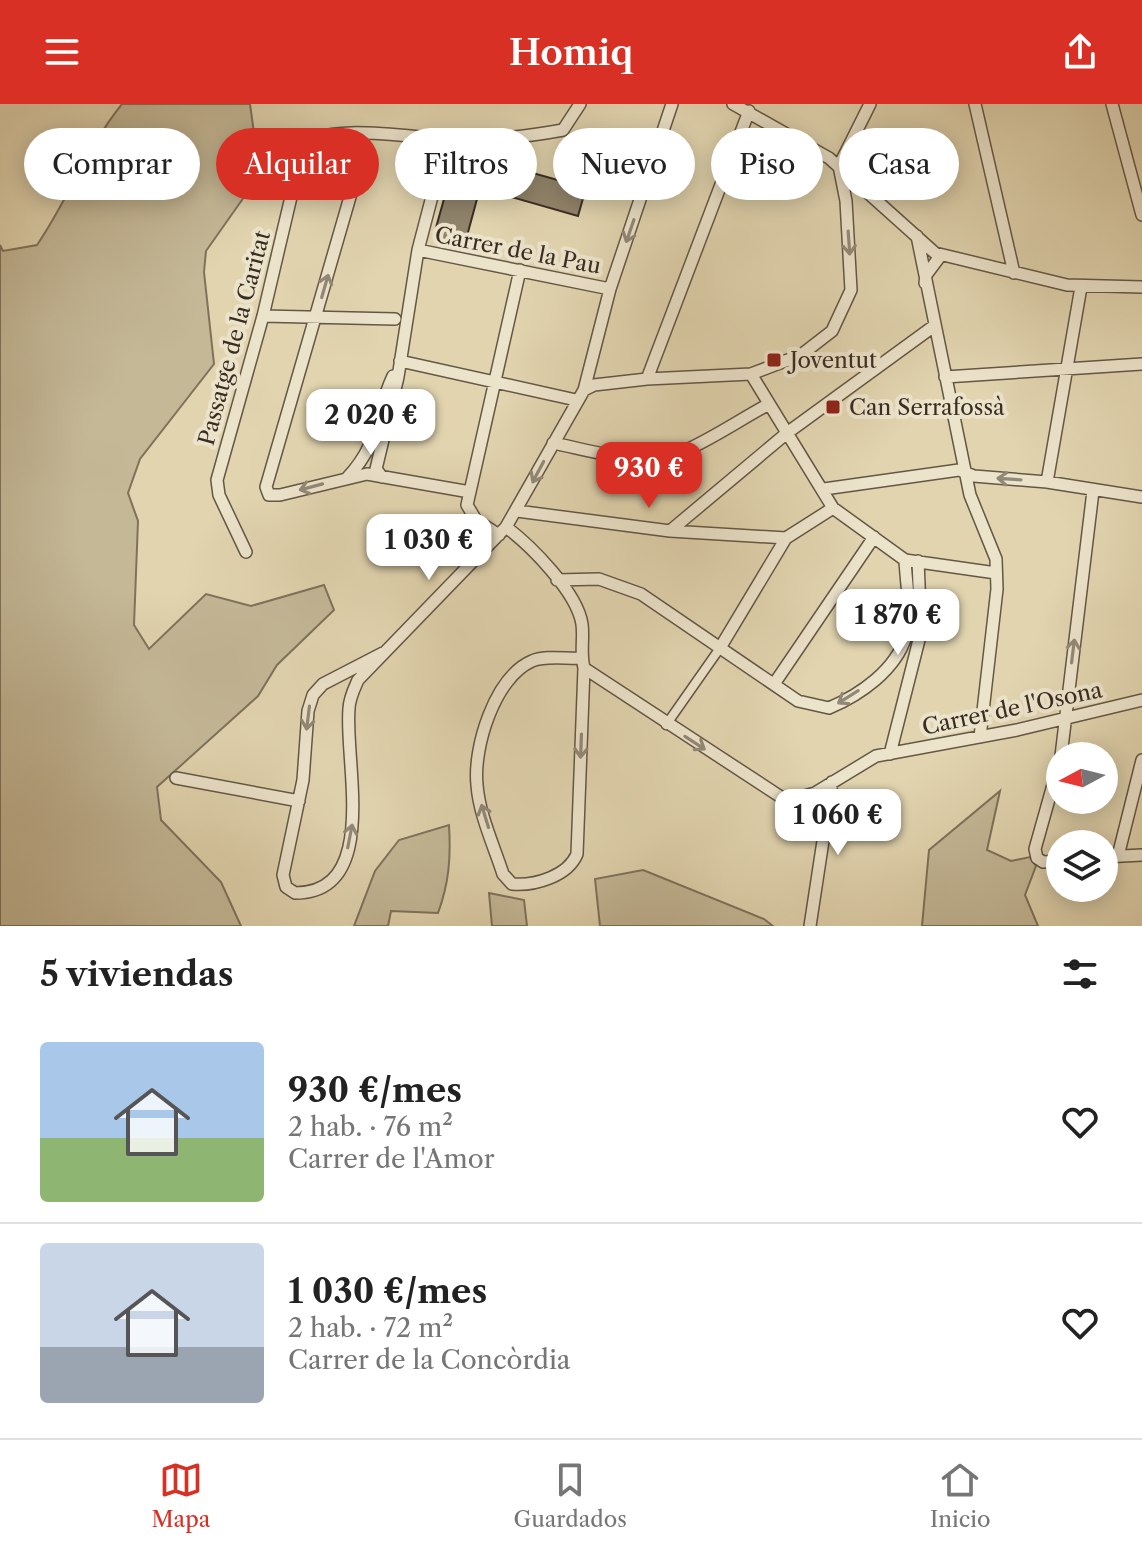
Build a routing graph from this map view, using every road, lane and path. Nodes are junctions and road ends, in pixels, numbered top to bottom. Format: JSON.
{"nodes":[{"id":1,"x":580,"y":104,"type":"edge"},
{"id":2,"x":672,"y":104,"type":"edge"},
{"id":3,"x":733,"y":104,"type":"edge"},
{"id":4,"x":870,"y":104,"type":"edge"},
{"id":5,"x":975,"y":104,"type":"edge"},
{"id":6,"x":1112,"y":104,"type":"edge"},
{"id":7,"x":749,"y":111,"type":"junction"},
{"id":8,"x":858,"y":128,"type":"edge"},
{"id":9,"x":537,"y":135,"type":"edge"},
{"id":10,"x":839,"y":166,"type":"edge"},
{"id":11,"x":290,"y":200,"type":"edge"},
{"id":12,"x":346,"y":200,"type":"edge"},
{"id":13,"x":432,"y":200,"type":"edge"},
{"id":14,"x":846,"y":200,"type":"edge"},
{"id":15,"x":877,"y":200,"type":"edge"},
{"id":16,"x":1142,"y":215,"type":"edge"},
{"id":17,"x":917,"y":236,"type":"junction"},
{"id":18,"x":418,"y":250,"type":"junction"},
{"id":19,"x":941,"y":255,"type":"junction"},
{"id":20,"x":520,"y":270,"type":"junction"},
{"id":21,"x":1014,"y":273,"type":"junction"},
{"id":22,"x":925,"y":284,"type":"junction"},
{"id":23,"x":1081,"y":287,"type":"junction"},
{"id":24,"x":1142,"y":287,"type":"edge"},
{"id":25,"x":610,"y":289,"type":"junction"},
{"id":26,"x":263,"y":316,"type":"junction"},
{"id":27,"x":316,"y":318,"type":"junction"},
{"id":28,"x":395,"y":319,"type":"dead end"},
{"id":29,"x":934,"y":326,"type":"junction"},
{"id":30,"x":400,"y":361,"type":"junction"},
{"id":31,"x":1142,"y":364,"type":"edge"},
{"id":32,"x":1066,"y":370,"type":"junction"},
{"id":33,"x":751,"y":374,"type":"junction"},
{"id":34,"x":945,"y":377,"type":"junction"},
{"id":35,"x":647,"y":379,"type":"junction"},
{"id":36,"x":495,"y":381,"type":"junction"},
{"id":37,"x":584,"y":390,"type":"junction"},
{"id":38,"x":576,"y":400,"type":"junction"},
{"id":39,"x":769,"y":404,"type":"junction"},
{"id":40,"x":787,"y":433,"type":"junction"},
{"id":41,"x":553,"y":443,"type":"junction"},
{"id":42,"x":966,"y":473,"type":"junction"},
{"id":43,"x":382,"y":477,"type":"junction"},
{"id":44,"x":347,"y":478,"type":"junction"},
{"id":45,"x":1047,"y":482,"type":"junction"},
{"id":46,"x":824,"y":489,"type":"junction"},
{"id":47,"x":1093,"y":491,"type":"junction"},
{"id":48,"x":470,"y":492,"type":"junction"},
{"id":49,"x":1142,"y":497,"type":"edge"},
{"id":50,"x":833,"y":508,"type":"junction"},
{"id":51,"x":517,"y":511,"type":"junction"},
{"id":52,"x":502,"y":531,"type":"junction"},
{"id":53,"x":670,"y":531,"type":"junction"},
{"id":54,"x":874,"y":537,"type":"junction"},
{"id":55,"x":786,"y":538,"type":"junction"},
{"id":56,"x":246,"y":552,"type":"dead end"},
{"id":57,"x":911,"y":561,"type":"junction"},
{"id":58,"x":996,"y":573,"type":"junction"},
{"id":59,"x":557,"y":580,"type":"junction"},
{"id":60,"x":720,"y":648,"type":"junction"},
{"id":61,"x":383,"y":653,"type":"junction"},
{"id":62,"x":583,"y":663,"type":"junction"},
{"id":63,"x":774,"y":684,"type":"junction"},
{"id":64,"x":1142,"y":700,"type":"edge"},
{"id":65,"x":1065,"y":718,"type":"junction"},
{"id":66,"x":666,"y":725,"type":"junction"},
{"id":67,"x":980,"y":737,"type":"junction"},
{"id":68,"x":1062,"y":742,"type":"edge"},
{"id":69,"x":890,"y":754,"type":"junction"},
{"id":70,"x":1142,"y":760,"type":"edge"},
{"id":71,"x":176,"y":778,"type":"dead end"},
{"id":72,"x":832,"y":782,"type":"junction"},
{"id":73,"x":299,"y":801,"type":"junction"},
{"id":74,"x":1046,"y":806,"type":"edge"},
{"id":75,"x":1142,"y":855,"type":"edge"},
{"id":76,"x":1118,"y":856,"type":"joint"},
{"id":77,"x":1046,"y":862,"type":"edge"},
{"id":78,"x":810,"y":926,"type":"edge"}],
"edges":[{"from":1,"to":9,"type":"street"},
{"from":2,"to":25,"type":"street","one_way":true},
{"from":3,"to":7,"type":"street"},
{"from":4,"to":8,"type":"street"},
{"from":5,"to":21,"type":"street"},
{"from":6,"to":16,"type":"street"},
{"from":7,"to":10,"type":"street"},
{"from":7,"to":35,"type":"street"},
{"from":11,"to":26,"type":"street","name":"Passatge de la Caritat"},
{"from":27,"to":12,"type":"street","one_way":true},
{"from":13,"to":18,"type":"street"},
{"from":14,"to":33,"type":"street","one_way":true},
{"from":15,"to":17,"type":"street"},
{"from":17,"to":19,"type":"street"},
{"from":17,"to":22,"type":"street"},
{"from":18,"to":20,"type":"street","name":"Carrer de la Pau"},
{"from":18,"to":30,"type":"street"},
{"from":19,"to":21,"type":"street"},
{"from":19,"to":22,"type":"street"},
{"from":20,"to":25,"type":"street","name":"Carrer de la Pau"},
{"from":20,"to":36,"type":"street"},
{"from":21,"to":23,"type":"street"},
{"from":22,"to":29,"type":"street"},
{"from":23,"to":24,"type":"street"},
{"from":23,"to":32,"type":"street"},
{"from":25,"to":37,"type":"street"},
{"from":26,"to":27,"type":"street"},
{"from":26,"to":56,"type":"street","name":"Passatge de la Caritat"},
{"from":27,"to":28,"type":"street"},
{"from":44,"to":27,"type":"street","one_way":true},
{"from":29,"to":34,"type":"street"},
{"from":29,"to":40,"type":"street"},
{"from":30,"to":36,"type":"street"},
{"from":30,"to":43,"type":"street"},
{"from":30,"to":44,"type":"street"},
{"from":31,"to":32,"type":"street"},
{"from":32,"to":34,"type":"street"},
{"from":32,"to":45,"type":"street"},
{"from":33,"to":35,"type":"street"},
{"from":33,"to":39,"type":"street"},
{"from":34,"to":42,"type":"street"},
{"from":35,"to":37,"type":"street"},
{"from":36,"to":38,"type":"street"},
{"from":36,"to":48,"type":"street"},
{"from":37,"to":38,"type":"street"},
{"from":38,"to":41,"type":"street"},
{"from":39,"to":40,"type":"street"},
{"from":39,"to":41,"type":"street"},
{"from":40,"to":46,"type":"street"},
{"from":40,"to":53,"type":"street"},
{"from":41,"to":51,"type":"street","one_way":true},
{"from":45,"to":42,"type":"street","one_way":true},
{"from":42,"to":46,"type":"street"},
{"from":42,"to":58,"type":"street"},
{"from":43,"to":44,"type":"street"},
{"from":43,"to":48,"type":"street"},
{"from":45,"to":47,"type":"street"},
{"from":46,"to":50,"type":"street"},
{"from":47,"to":49,"type":"street"},
{"from":65,"to":47,"type":"street","one_way":true},
{"from":48,"to":52,"type":"street"},
{"from":50,"to":54,"type":"street"},
{"from":50,"to":55,"type":"street"},
{"from":51,"to":52,"type":"street"},
{"from":51,"to":53,"type":"street"},
{"from":52,"to":59,"type":"street"},
{"from":52,"to":61,"type":"street"},
{"from":53,"to":55,"type":"street"},
{"from":54,"to":57,"type":"street"},
{"from":54,"to":63,"type":"street"},
{"from":55,"to":60,"type":"street"},
{"from":57,"to":58,"type":"street"},
{"from":57,"to":63,"type":"street","one_way":true},
{"from":57,"to":69,"type":"street"},
{"from":58,"to":67,"type":"street"},
{"from":59,"to":60,"type":"street"},
{"from":59,"to":62,"type":"street"},
{"from":60,"to":63,"type":"street"},
{"from":60,"to":66,"type":"street"},
{"from":61,"to":73,"type":"street","one_way":true},
{"from":73,"to":61,"type":"street","one_way":true},
{"from":62,"to":62,"type":"street","one_way":true},
{"from":62,"to":66,"type":"street"},
{"from":64,"to":65,"type":"street","name":"Carrer de l'Osona"},
{"from":65,"to":67,"type":"street","name":"Carrer de l'Osona"},
{"from":65,"to":68,"type":"street"},
{"from":66,"to":72,"type":"street","name":"Carrer de l'Osona","one_way":true},
{"from":67,"to":69,"type":"street","name":"Carrer de l'Osona"},
{"from":69,"to":72,"type":"street","name":"Carrer de l'Osona"},
{"from":70,"to":76,"type":"street"},
{"from":71,"to":73,"type":"street"},
{"from":72,"to":78,"type":"street"},
{"from":74,"to":77,"type":"street"},
{"from":75,"to":76,"type":"street"}]}
